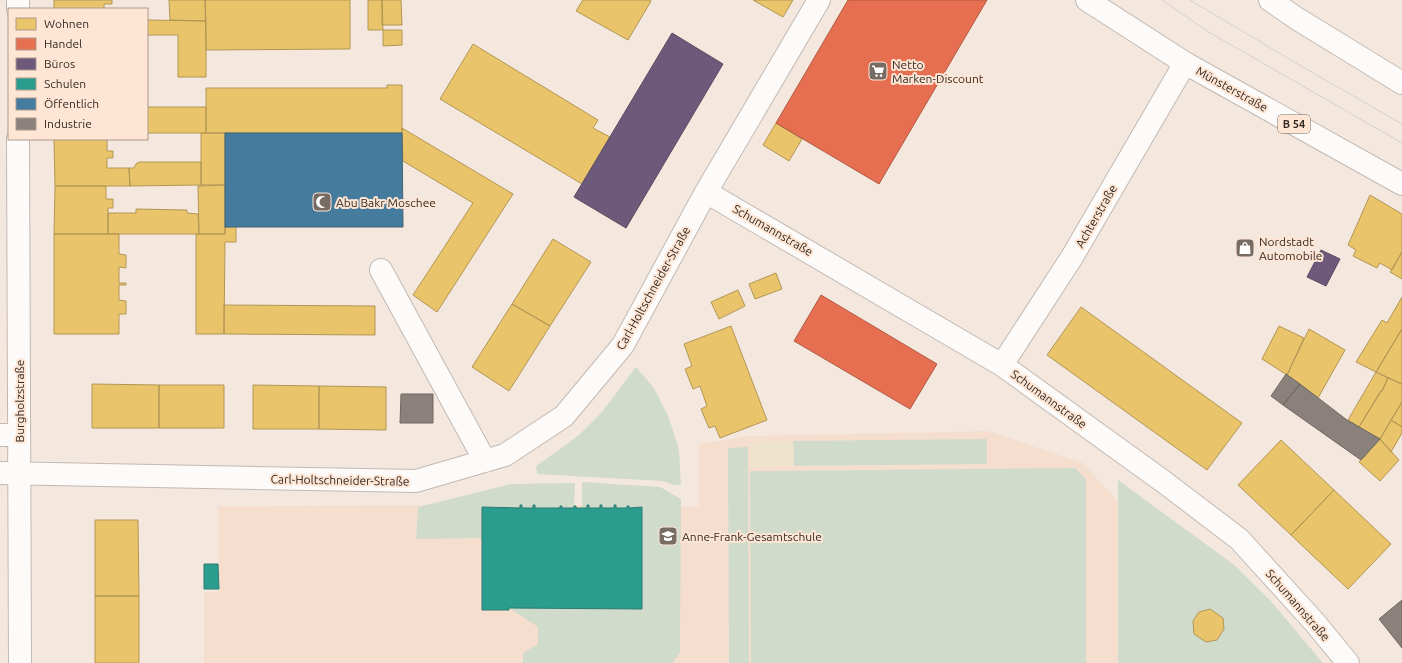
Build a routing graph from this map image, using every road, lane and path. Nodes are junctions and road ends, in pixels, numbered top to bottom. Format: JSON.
{"nodes":[{"id":1,"x":820,"y":0,"type":"edge"},
{"id":2,"x":1087,"y":0,"type":"edge"},
{"id":3,"x":1270,"y":0,"type":"edge"},
{"id":4,"x":1186,"y":63,"type":"junction"},
{"id":5,"x":1402,"y":84,"type":"edge"},
{"id":6,"x":18,"y":140,"type":"edge"},
{"id":7,"x":1402,"y":184,"type":"edge"},
{"id":8,"x":706,"y":192,"type":"junction"},
{"id":9,"x":381,"y":270,"type":"dead end"},
{"id":10,"x":1002,"y":365,"type":"junction"},
{"id":11,"x":10,"y":435,"type":"edge"},
{"id":12,"x":485,"y":461,"type":"junction"},
{"id":13,"x":10,"y":474,"type":"edge"},
{"id":14,"x":20,"y":663,"type":"edge"},
{"id":15,"x":1348,"y":663,"type":"edge"}],
"edges":[{"from":1,"to":8,"type":"street","name":"Carl-Holtschneider-Straße"},
{"from":2,"to":4,"type":"street","name":"Münsterstraße","number":"B 54"},
{"from":3,"to":5,"type":"street"},
{"from":4,"to":7,"type":"street","name":"Münsterstraße","number":"B 54"},
{"from":4,"to":10,"type":"street","name":"Achterstraße"},
{"from":6,"to":11,"type":"street","name":"Burgholzstraße"},
{"from":8,"to":10,"type":"street","name":"Schumannstraße"},
{"from":8,"to":12,"type":"street","name":"Carl-Holtschneider-Straße"},
{"from":9,"to":12,"type":"street"},
{"from":10,"to":15,"type":"street","name":"Schumannstraße"},
{"from":11,"to":13,"type":"street","name":"Burgholzstraße"},
{"from":12,"to":13,"type":"street","name":"Carl-Holtschneider-Straße"},
{"from":13,"to":14,"type":"street","name":"Burgholzstraße"}]}
